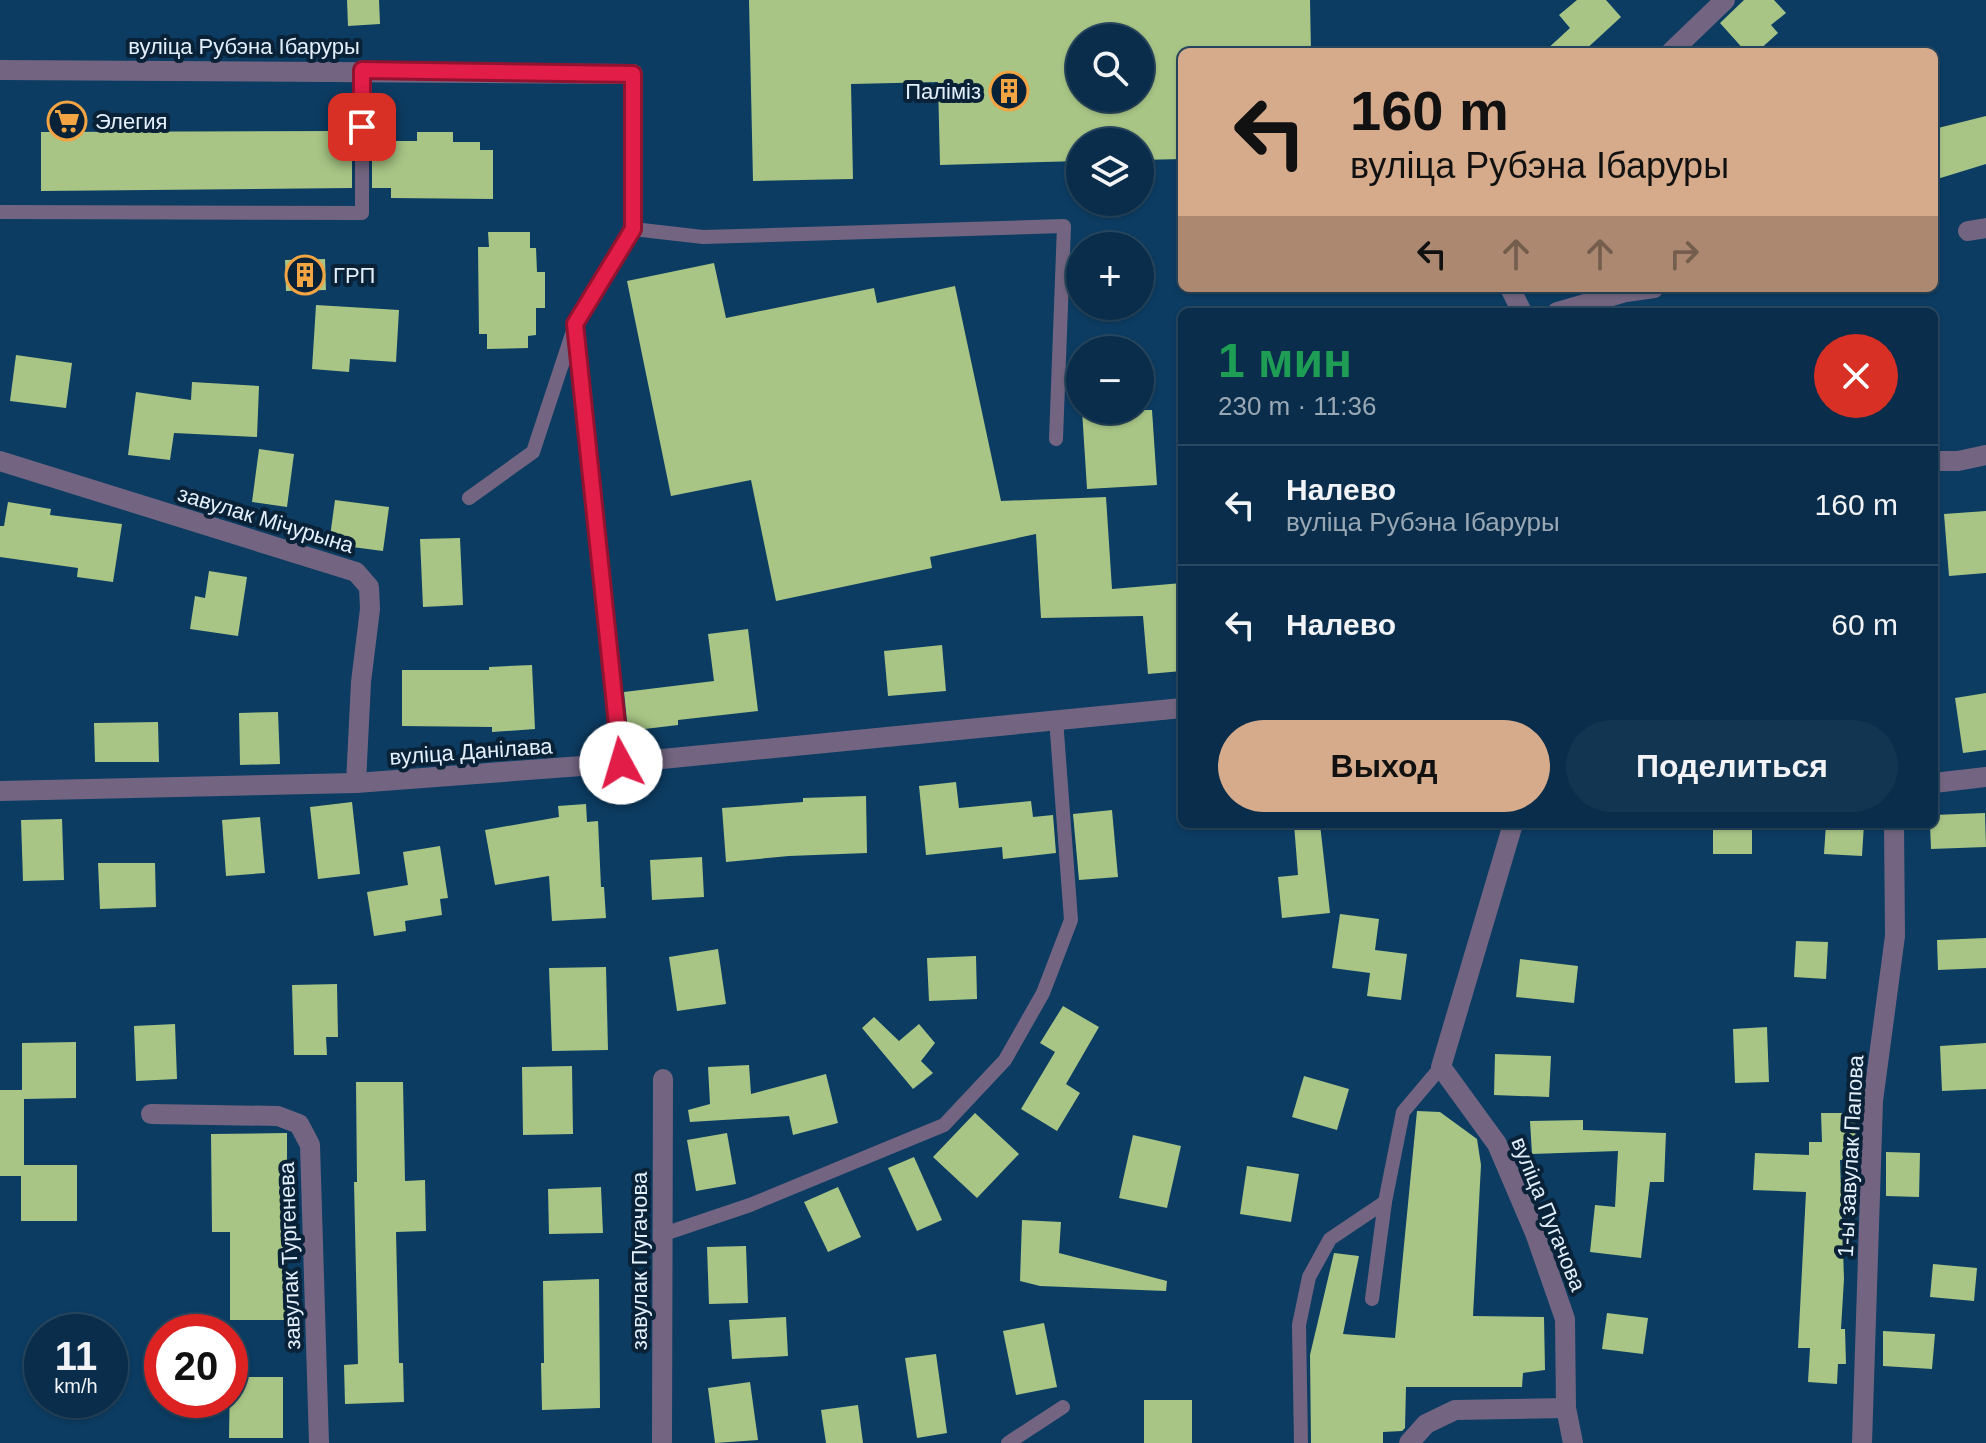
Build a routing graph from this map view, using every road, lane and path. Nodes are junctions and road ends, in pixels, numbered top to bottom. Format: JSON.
{"nodes":[{"id":1,"x":1725,"y":0,"type":"edge"},
{"id":2,"x":1675,"y":48,"type":"edge"},
{"id":3,"x":0,"y":70,"type":"edge"},
{"id":4,"x":362,"y":70,"type":"junction"},
{"id":5,"x":633,"y":74,"type":"joint"},
{"id":6,"x":0,"y":212,"type":"edge"},
{"id":7,"x":633,"y":229,"type":"junction"},
{"id":8,"x":1626,"y":292,"type":"edge"},
{"id":9,"x":1571,"y":308,"type":"edge"},
{"id":10,"x":575,"y":324,"type":"junction"},
{"id":11,"x":1056,"y":439,"type":"dead end"},
{"id":12,"x":1986,"y":455,"type":"edge"},
{"id":13,"x":0,"y":461,"type":"edge"},
{"id":14,"x":1938,"y":461,"type":"edge"},
{"id":15,"x":469,"y":498,"type":"dead end"},
{"id":16,"x":1178,"y":708,"type":"edge"},
{"id":17,"x":1056,"y":719,"type":"junction"},
{"id":18,"x":621,"y":763,"type":"junction"},
{"id":19,"x":1986,"y":777,"type":"edge"},
{"id":20,"x":356,"y":783,"type":"junction"},
{"id":21,"x":1938,"y":783,"type":"edge"},
{"id":22,"x":0,"y":791,"type":"edge"},
{"id":23,"x":1512,"y":828,"type":"edge"},
{"id":24,"x":1894,"y":828,"type":"edge"},
{"id":25,"x":1441,"y":1067,"type":"junction"},
{"id":26,"x":663,"y":1079,"type":"dead end"},
{"id":27,"x":151,"y":1114,"type":"dead end"},
{"id":28,"x":1385,"y":1202,"type":"junction"},
{"id":29,"x":664,"y":1234,"type":"junction"},
{"id":30,"x":1372,"y":1299,"type":"dead end"},
{"id":31,"x":1063,"y":1407,"type":"dead end"},
{"id":32,"x":1566,"y":1408,"type":"junction"},
{"id":33,"x":319,"y":1443,"type":"edge"},
{"id":34,"x":662,"y":1443,"type":"edge"},
{"id":35,"x":1008,"y":1443,"type":"edge"},
{"id":36,"x":1301,"y":1443,"type":"edge"},
{"id":37,"x":1409,"y":1443,"type":"edge"},
{"id":38,"x":1573,"y":1443,"type":"edge"},
{"id":39,"x":1862,"y":1443,"type":"edge"}],
"edges":[{"from":1,"to":2,"type":"street"},
{"from":3,"to":4,"type":"street","name":"вуліца Рубэна Ібаруры"},
{"from":4,"to":5,"type":"street","name":"вуліца Рубэна Ібаруры"},
{"from":4,"to":6,"type":"lane"},
{"from":5,"to":7,"type":"lane"},
{"from":7,"to":10,"type":"lane"},
{"from":7,"to":11,"type":"lane"},
{"from":8,"to":9,"type":"street"},
{"from":10,"to":15,"type":"lane"},
{"from":10,"to":18,"type":"lane"},
{"from":12,"to":14,"type":"street"},
{"from":13,"to":20,"type":"street","name":"завулак Мічурына"},
{"from":16,"to":17,"type":"street","name":"вуліца Данілава"},
{"from":17,"to":18,"type":"street","name":"вуліца Данілава"},
{"from":17,"to":29,"type":"lane"},
{"from":18,"to":20,"type":"street","name":"вуліца Данілава"},
{"from":19,"to":21,"type":"street"},
{"from":20,"to":22,"type":"street","name":"вуліца Данілава"},
{"from":23,"to":25,"type":"street"},
{"from":24,"to":39,"type":"street","name":"1-ы завулак Папова"},
{"from":25,"to":28,"type":"lane"},
{"from":25,"to":32,"type":"street","name":"вуліца Пугачова"},
{"from":26,"to":29,"type":"street","name":"завулак Пугачова"},
{"from":27,"to":33,"type":"street","name":"завулак Тургенева"},
{"from":28,"to":30,"type":"lane"},
{"from":28,"to":36,"type":"lane"},
{"from":29,"to":34,"type":"street","name":"завулак Пугачова"},
{"from":31,"to":35,"type":"lane"},
{"from":32,"to":37,"type":"street"},
{"from":32,"to":38,"type":"street","name":"вуліца Пугачова"}]}
